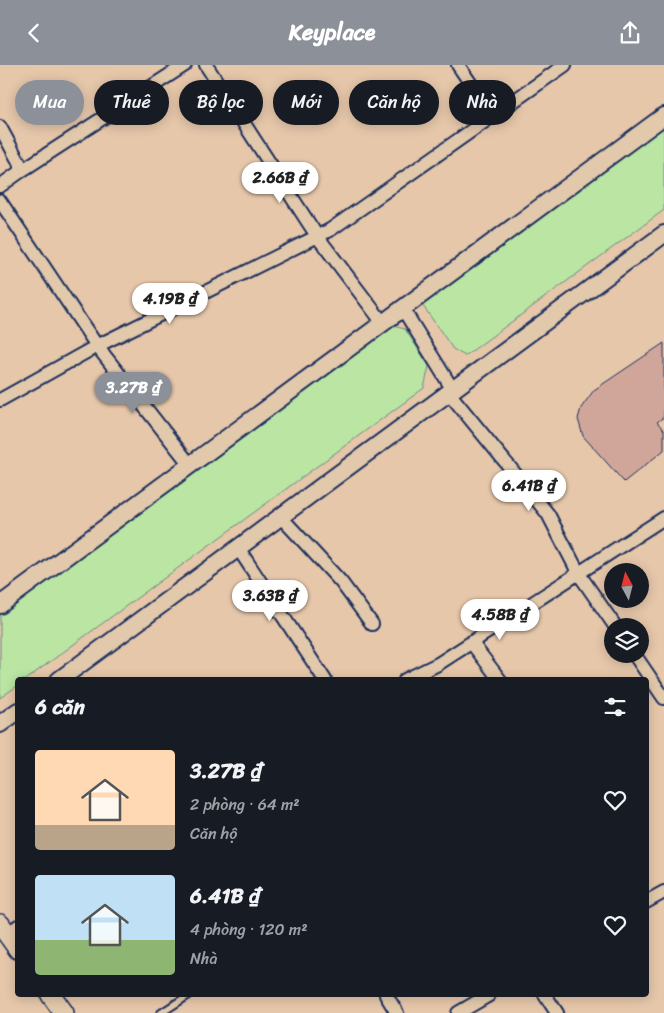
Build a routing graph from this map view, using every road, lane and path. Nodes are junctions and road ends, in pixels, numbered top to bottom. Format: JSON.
{"nodes":[{"id":1,"x":185,"y":65,"type":"edge"},
{"id":2,"x":206,"y":65,"type":"edge"},
{"id":3,"x":458,"y":65,"type":"edge"},
{"id":4,"x":566,"y":65,"type":"edge"},
{"id":5,"x":468,"y":80,"type":"edge"},
{"id":6,"x":516,"y":99,"type":"edge"},
{"id":7,"x":664,"y":116,"type":"edge"},
{"id":8,"x":478,"y":125,"type":"edge"},
{"id":9,"x":0,"y":127,"type":"edge"},
{"id":10,"x":21,"y":171,"type":"junction"},
{"id":11,"x":0,"y":185,"type":"edge"},
{"id":12,"x":0,"y":201,"type":"edge"},
{"id":13,"x":664,"y":234,"type":"edge"},
{"id":14,"x":317,"y":236,"type":"junction"},
{"id":15,"x":404,"y":309,"type":"junction"},
{"id":16,"x":383,"y":323,"type":"junction"},
{"id":17,"x":97,"y":346,"type":"junction"},
{"id":18,"x":451,"y":391,"type":"junction"},
{"id":19,"x":0,"y":400,"type":"edge"},
{"id":20,"x":191,"y":466,"type":"junction"},
{"id":21,"x":281,"y":517,"type":"junction"},
{"id":22,"x":664,"y":518,"type":"edge"},
{"id":23,"x":238,"y":548,"type":"junction"},
{"id":24,"x":579,"y":574,"type":"junction"},
{"id":25,"x":0,"y":605,"type":"edge"},
{"id":26,"x":609,"y":618,"type":"edge"},
{"id":27,"x":372,"y":624,"type":"dead end"},
{"id":28,"x":471,"y":642,"type":"junction"},
{"id":29,"x":640,"y":663,"type":"edge"},
{"id":30,"x":63,"y":677,"type":"edge"},
{"id":31,"x":323,"y":677,"type":"edge"},
{"id":32,"x":411,"y":677,"type":"edge"},
{"id":33,"x":498,"y":677,"type":"edge"},
{"id":34,"x":664,"y":698,"type":"edge"},
{"id":35,"x":15,"y":713,"type":"edge"},
{"id":36,"x":0,"y":724,"type":"edge"},
{"id":37,"x":664,"y":891,"type":"edge"},
{"id":38,"x":649,"y":896,"type":"edge"},
{"id":39,"x":52,"y":997,"type":"edge"},
{"id":40,"x":186,"y":997,"type":"edge"},
{"id":41,"x":387,"y":997,"type":"edge"},
{"id":42,"x":486,"y":997,"type":"edge"},
{"id":43,"x":546,"y":997,"type":"edge"},
{"id":44,"x":64,"y":1013,"type":"edge"},
{"id":45,"x":161,"y":1013,"type":"edge"},
{"id":46,"x":397,"y":1013,"type":"edge"},
{"id":47,"x":458,"y":1013,"type":"edge"},
{"id":48,"x":557,"y":1013,"type":"edge"}],
"edges":[{"from":1,"to":10,"type":"street"},
{"from":2,"to":14,"type":"street"},
{"from":3,"to":5,"type":"street"},
{"from":4,"to":6,"type":"street"},
{"from":7,"to":15,"type":"street"},
{"from":8,"to":14,"type":"street"},
{"from":9,"to":10,"type":"street"},
{"from":10,"to":11,"type":"street"},
{"from":12,"to":17,"type":"street"},
{"from":13,"to":18,"type":"street"},
{"from":14,"to":16,"type":"street"},
{"from":14,"to":17,"type":"street"},
{"from":15,"to":16,"type":"street"},
{"from":15,"to":18,"type":"street"},
{"from":16,"to":20,"type":"street"},
{"from":17,"to":19,"type":"street"},
{"from":17,"to":20,"type":"street"},
{"from":18,"to":21,"type":"street"},
{"from":18,"to":24,"type":"street"},
{"from":20,"to":25,"type":"street"},
{"from":21,"to":23,"type":"street"},
{"from":21,"to":27,"type":"street"},
{"from":22,"to":24,"type":"street"},
{"from":23,"to":30,"type":"street"},
{"from":23,"to":31,"type":"street"},
{"from":24,"to":26,"type":"street"},
{"from":24,"to":28,"type":"street"},
{"from":28,"to":32,"type":"street"},
{"from":28,"to":33,"type":"street"},
{"from":29,"to":34,"type":"street"},
{"from":35,"to":36,"type":"street"},
{"from":37,"to":38,"type":"street"},
{"from":39,"to":44,"type":"main road"},
{"from":40,"to":45,"type":"lane"},
{"from":41,"to":46,"type":"street"},
{"from":42,"to":47,"type":"street"},
{"from":43,"to":48,"type":"street"}]}
